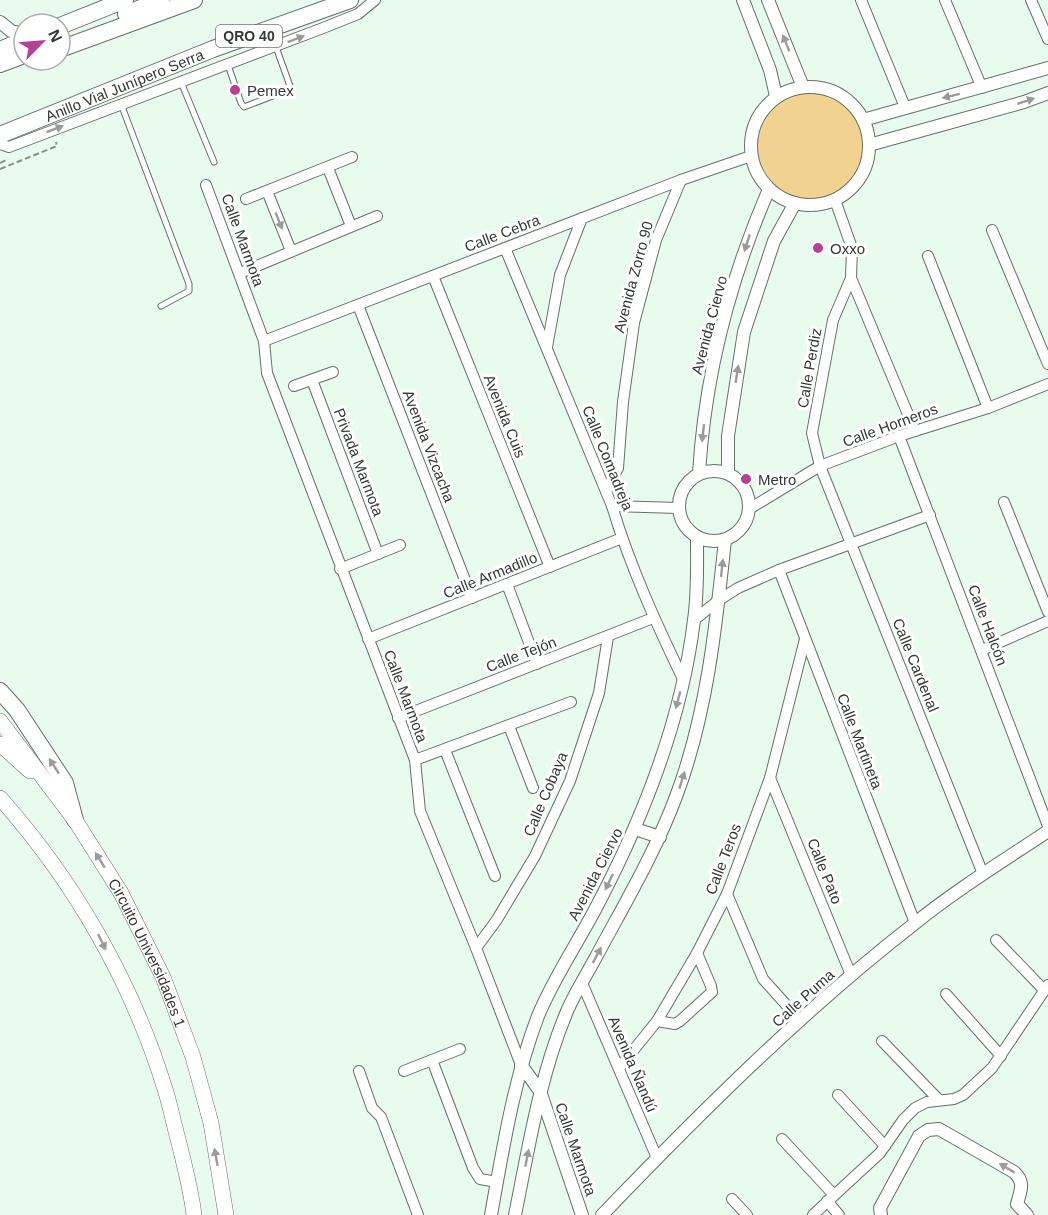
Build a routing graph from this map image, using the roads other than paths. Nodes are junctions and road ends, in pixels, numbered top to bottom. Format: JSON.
{"nodes":[{"id":1,"x":125,"y":0,"type":"edge"},
{"id":2,"x":161,"y":0,"type":"edge"},
{"id":3,"x":194,"y":0,"type":"edge"},
{"id":4,"x":325,"y":0,"type":"edge"},
{"id":5,"x":350,"y":0,"type":"edge"},
{"id":6,"x":375,"y":0,"type":"edge"},
{"id":7,"x":743,"y":0,"type":"edge"},
{"id":8,"x":768,"y":0,"type":"edge"},
{"id":9,"x":861,"y":0,"type":"edge"},
{"id":10,"x":945,"y":0,"type":"edge"},
{"id":11,"x":1031,"y":0,"type":"edge"},
{"id":12,"x":303,"y":16,"type":"junction"},
{"id":13,"x":72,"y":21,"type":"edge"},
{"id":14,"x":0,"y":22,"type":"edge"},
{"id":15,"x":12,"y":31,"type":"edge"},
{"id":16,"x":72,"y":36,"type":"edge"},
{"id":17,"x":1048,"y":39,"type":"edge"},
{"id":18,"x":72,"y":45,"type":"edge"},
{"id":19,"x":276,"y":46,"type":"junction"},
{"id":20,"x":228,"y":65,"type":"junction"},
{"id":21,"x":1048,"y":68,"type":"edge"},
{"id":22,"x":181,"y":82,"type":"junction"},
{"id":23,"x":803,"y":87,"type":"junction"},
{"id":24,"x":982,"y":88,"type":"junction"},
{"id":25,"x":1048,"y":93,"type":"edge"},
{"id":26,"x":776,"y":96,"type":"junction"},
{"id":27,"x":120,"y":104,"type":"junction"},
{"id":28,"x":905,"y":107,"type":"junction"},
{"id":29,"x":863,"y":120,"type":"junction"},
{"id":30,"x":0,"y":135,"type":"edge"},
{"id":31,"x":0,"y":144,"type":"edge"},
{"id":32,"x":869,"y":145,"type":"junction"},
{"id":33,"x":352,"y":156,"type":"dead end"},
{"id":34,"x":751,"y":156,"type":"junction"},
{"id":35,"x":214,"y":162,"type":"dead end"},
{"id":36,"x":328,"y":168,"type":"junction"},
{"id":37,"x":681,"y":180,"type":"junction"},
{"id":38,"x":206,"y":185,"type":"dead end"},
{"id":39,"x":770,"y":189,"type":"junction"},
{"id":40,"x":267,"y":191,"type":"junction"},
{"id":41,"x":246,"y":199,"type":"dead end"},
{"id":42,"x":835,"y":200,"type":"junction"},
{"id":43,"x":795,"y":203,"type":"junction"},
{"id":44,"x":377,"y":216,"type":"dead end"},
{"id":45,"x":582,"y":218,"type":"junction"},
{"id":46,"x":351,"y":226,"type":"junction"},
{"id":47,"x":992,"y":230,"type":"dead end"},
{"id":48,"x":506,"y":248,"type":"junction"},
{"id":49,"x":291,"y":251,"type":"junction"},
{"id":50,"x":928,"y":256,"type":"dead end"},
{"id":51,"x":240,"y":273,"type":"junction"},
{"id":52,"x":433,"y":276,"type":"junction"},
{"id":53,"x":851,"y":278,"type":"junction"},
{"id":54,"x":358,"y":304,"type":"junction"},
{"id":55,"x":161,"y":306,"type":"dead end"},
{"id":56,"x":723,"y":324,"type":"junction"},
{"id":57,"x":744,"y":332,"type":"junction"},
{"id":58,"x":264,"y":341,"type":"junction"},
{"id":59,"x":547,"y":347,"type":"junction"},
{"id":60,"x":1048,"y":364,"type":"edge"},
{"id":61,"x":333,"y":372,"type":"dead end"},
{"id":62,"x":312,"y":380,"type":"junction"},
{"id":63,"x":294,"y":386,"type":"dead end"},
{"id":64,"x":1047,"y":388,"type":"edge"},
{"id":65,"x":988,"y":408,"type":"junction"},
{"id":66,"x":915,"y":431,"type":"junction"},
{"id":67,"x":899,"y":436,"type":"junction"},
{"id":68,"x":820,"y":466,"type":"junction"},
{"id":69,"x":699,"y":473,"type":"junction"},
{"id":70,"x":728,"y":473,"type":"junction"},
{"id":71,"x":606,"y":491,"type":"junction"},
{"id":72,"x":1004,"y":502,"type":"dead end"},
{"id":73,"x":612,"y":506,"type":"junction"},
{"id":74,"x":678,"y":508,"type":"junction"},
{"id":75,"x":749,"y":510,"type":"junction"},
{"id":76,"x":930,"y":515,"type":"junction"},
{"id":77,"x":622,"y":538,"type":"junction"},
{"id":78,"x":698,"y":538,"type":"junction"},
{"id":79,"x":725,"y":540,"type":"junction"},
{"id":80,"x":852,"y":542,"type":"junction"},
{"id":81,"x":400,"y":545,"type":"dead end"},
{"id":82,"x":378,"y":554,"type":"junction"},
{"id":83,"x":550,"y":567,"type":"junction"},
{"id":84,"x":340,"y":569,"type":"junction"},
{"id":85,"x":779,"y":570,"type":"junction"},
{"id":86,"x":507,"y":584,"type":"junction"},
{"id":87,"x":472,"y":598,"type":"junction"},
{"id":88,"x":719,"y":600,"type":"junction"},
{"id":89,"x":1048,"y":612,"type":"edge"},
{"id":90,"x":653,"y":618,"type":"junction"},
{"id":91,"x":694,"y":620,"type":"junction"},
{"id":92,"x":1048,"y":621,"type":"edge"},
{"id":93,"x":608,"y":637,"type":"junction"},
{"id":94,"x":369,"y":639,"type":"junction"},
{"id":95,"x":804,"y":639,"type":"junction"},
{"id":96,"x":982,"y":650,"type":"junction"},
{"id":97,"x":537,"y":664,"type":"junction"},
{"id":98,"x":683,"y":679,"type":"junction"},
{"id":99,"x":0,"y":691,"type":"edge"},
{"id":100,"x":571,"y":702,"type":"dead end"},
{"id":101,"x":398,"y":718,"type":"junction"},
{"id":102,"x":0,"y":721,"type":"edge"},
{"id":103,"x":508,"y":726,"type":"junction"},
{"id":104,"x":0,"y":744,"type":"edge"},
{"id":105,"x":445,"y":750,"type":"junction"},
{"id":106,"x":415,"y":760,"type":"junction"},
{"id":107,"x":770,"y":778,"type":"junction"},
{"id":108,"x":0,"y":788,"type":"edge"},
{"id":109,"x":533,"y":788,"type":"dead end"},
{"id":110,"x":52,"y":792,"type":"junction"},
{"id":111,"x":0,"y":798,"type":"edge"},
{"id":112,"x":75,"y":820,"type":"junction"},
{"id":113,"x":23,"y":824,"type":"junction"},
{"id":114,"x":635,"y":829,"type":"junction"},
{"id":115,"x":1048,"y":829,"type":"edge"},
{"id":116,"x":660,"y":837,"type":"junction"},
{"id":117,"x":983,"y":874,"type":"junction"},
{"id":118,"x":495,"y":876,"type":"dead end"},
{"id":119,"x":727,"y":894,"type":"junction"},
{"id":120,"x":915,"y":923,"type":"junction"},
{"id":121,"x":996,"y":939,"type":"dead end"},
{"id":122,"x":476,"y":948,"type":"junction"},
{"id":123,"x":697,"y":952,"type":"junction"},
{"id":124,"x":851,"y":975,"type":"junction"},
{"id":125,"x":582,"y":983,"type":"junction"},
{"id":126,"x":1046,"y":988,"type":"edge"},
{"id":127,"x":946,"y":994,"type":"dead end"},
{"id":128,"x":799,"y":1019,"type":"junction"},
{"id":129,"x":657,"y":1021,"type":"junction"},
{"id":130,"x":882,"y":1041,"type":"dead end"},
{"id":131,"x":460,"y":1049,"type":"dead end"},
{"id":132,"x":1001,"y":1056,"type":"junction"},
{"id":133,"x":432,"y":1060,"type":"junction"},
{"id":134,"x":521,"y":1065,"type":"junction"},
{"id":135,"x":619,"y":1068,"type":"junction"},
{"id":136,"x":359,"y":1071,"type":"dead end"},
{"id":137,"x":404,"y":1071,"type":"dead end"},
{"id":138,"x":540,"y":1091,"type":"junction"},
{"id":139,"x":838,"y":1095,"type":"dead end"},
{"id":140,"x":938,"y":1100,"type":"junction"},
{"id":141,"x":782,"y":1139,"type":"dead end"},
{"id":142,"x":885,"y":1146,"type":"junction"},
{"id":143,"x":657,"y":1158,"type":"junction"},
{"id":144,"x":497,"y":1182,"type":"junction"},
{"id":145,"x":830,"y":1198,"type":"junction"},
{"id":146,"x":732,"y":1199,"type":"dead end"},
{"id":147,"x":1017,"y":1203,"type":"junction"},
{"id":148,"x":194,"y":1215,"type":"edge"},
{"id":149,"x":226,"y":1215,"type":"edge"},
{"id":150,"x":418,"y":1215,"type":"edge"},
{"id":151,"x":491,"y":1215,"type":"edge"},
{"id":152,"x":515,"y":1215,"type":"edge"},
{"id":153,"x":582,"y":1215,"type":"edge"},
{"id":154,"x":602,"y":1215,"type":"edge"},
{"id":155,"x":747,"y":1215,"type":"edge"},
{"id":156,"x":813,"y":1215,"type":"edge"},
{"id":157,"x":839,"y":1215,"type":"edge"},
{"id":158,"x":881,"y":1215,"type":"edge"},
{"id":159,"x":1011,"y":1215,"type":"edge"},
{"id":160,"x":1026,"y":1215,"type":"edge"}],
"edges":[{"from":1,"to":13,"type":"highway"},
{"from":2,"to":16,"type":"highway"},
{"from":3,"to":18,"type":"highway"},
{"from":4,"to":12,"type":"highway"},
{"from":5,"to":12,"type":"highway","name":"Anillo Vial Junípero Serra","number":"QRO 40"},
{"from":19,"to":6,"type":"street","one_way":true},
{"from":7,"to":26,"type":"street"},
{"from":23,"to":8,"type":"street","one_way":true},
{"from":9,"to":28,"type":"street"},
{"from":10,"to":24,"type":"street"},
{"from":11,"to":17,"type":"street"},
{"from":12,"to":30,"type":"highway","name":"Anillo Vial Junípero Serra","number":"QRO 40"},
{"from":14,"to":15,"type":"street"},
{"from":19,"to":20,"type":"street"},
{"from":19,"to":20,"type":"lane"},
{"from":20,"to":22,"type":"street"},
{"from":21,"to":24,"type":"street"},
{"from":22,"to":27,"type":"street"},
{"from":22,"to":35,"type":"lane"},
{"from":23,"to":26,"type":"street"},
{"from":23,"to":29,"type":"street"},
{"from":24,"to":28,"type":"street","one_way":true},
{"from":32,"to":25,"type":"street","one_way":true},
{"from":26,"to":34,"type":"street"},
{"from":31,"to":27,"type":"street","one_way":true},
{"from":27,"to":55,"type":"lane"},
{"from":28,"to":29,"type":"street"},
{"from":29,"to":32,"type":"street"},
{"from":32,"to":42,"type":"street"},
{"from":33,"to":36,"type":"street"},
{"from":34,"to":37,"type":"street","name":"Calle Cebra"},
{"from":34,"to":39,"type":"street"},
{"from":36,"to":40,"type":"street"},
{"from":36,"to":46,"type":"street"},
{"from":37,"to":45,"type":"street","name":"Calle Cebra"},
{"from":37,"to":71,"type":"street","name":"Avenida Zorro 90"},
{"from":38,"to":51,"type":"street","name":"Calle Marmota"},
{"from":39,"to":43,"type":"street"},
{"from":39,"to":56,"type":"street","name":"Avenida Ciervo","one_way":true},
{"from":40,"to":41,"type":"street"},
{"from":40,"to":49,"type":"street","one_way":true},
{"from":42,"to":43,"type":"street"},
{"from":42,"to":53,"type":"street"},
{"from":43,"to":57,"type":"street"},
{"from":44,"to":46,"type":"street"},
{"from":45,"to":48,"type":"street","name":"Calle Cebra"},
{"from":45,"to":59,"type":"street"},
{"from":46,"to":49,"type":"street"},
{"from":47,"to":60,"type":"street"},
{"from":48,"to":52,"type":"street","name":"Calle Cebra"},
{"from":48,"to":59,"type":"street","name":"Calle Comadreja"},
{"from":49,"to":51,"type":"street"},
{"from":50,"to":65,"type":"street"},
{"from":51,"to":58,"type":"street","name":"Calle Marmota"},
{"from":52,"to":54,"type":"street","name":"Calle Cebra"},
{"from":52,"to":83,"type":"street","name":"Avenida Cuis"},
{"from":53,"to":66,"type":"street"},
{"from":53,"to":68,"type":"street","name":"Calle Perdiz"},
{"from":54,"to":58,"type":"street","name":"Calle Cebra"},
{"from":54,"to":87,"type":"street","name":"Avenida Vizcacha"},
{"from":56,"to":57,"type":"street"},
{"from":56,"to":69,"type":"street","name":"Avenida Ciervo","one_way":true},
{"from":70,"to":57,"type":"street","one_way":true},
{"from":58,"to":84,"type":"street","name":"Calle Marmota"},
{"from":59,"to":71,"type":"street","name":"Calle Comadreja"},
{"from":61,"to":62,"type":"street"},
{"from":62,"to":63,"type":"street"},
{"from":62,"to":82,"type":"street","name":"Privada Marmota"},
{"from":64,"to":65,"type":"street","name":"Calle Horneros"},
{"from":65,"to":66,"type":"street","name":"Calle Horneros"},
{"from":66,"to":67,"type":"street","name":"Calle Horneros"},
{"from":67,"to":68,"type":"street","name":"Calle Horneros"},
{"from":67,"to":76,"type":"street","name":"Calle Halcón"},
{"from":68,"to":75,"type":"street","name":"Calle Horneros"},
{"from":68,"to":80,"type":"street","name":"Calle Cardenal"},
{"from":69,"to":70,"type":"street"},
{"from":69,"to":74,"type":"street"},
{"from":70,"to":75,"type":"street"},
{"from":71,"to":73,"type":"street","name":"Calle Comadreja"},
{"from":72,"to":89,"type":"street"},
{"from":73,"to":74,"type":"street"},
{"from":73,"to":77,"type":"street","name":"Calle Comadreja"},
{"from":74,"to":78,"type":"street"},
{"from":75,"to":79,"type":"street"},
{"from":76,"to":80,"type":"street"},
{"from":76,"to":96,"type":"street","name":"Calle Halcón"},
{"from":77,"to":83,"type":"street","name":"Calle Armadillo"},
{"from":77,"to":90,"type":"street","name":"Calle Comadreja"},
{"from":78,"to":79,"type":"street"},
{"from":78,"to":91,"type":"street","name":"Avenida Ciervo"},
{"from":88,"to":79,"type":"street","one_way":true},
{"from":80,"to":85,"type":"street"},
{"from":80,"to":117,"type":"street","name":"Calle Cardenal"},
{"from":81,"to":82,"type":"street"},
{"from":82,"to":84,"type":"street"},
{"from":83,"to":86,"type":"street","name":"Calle Armadillo"},
{"from":84,"to":94,"type":"street","name":"Calle Marmota"},
{"from":85,"to":88,"type":"street"},
{"from":85,"to":95,"type":"street","name":"Calle Martineta"},
{"from":86,"to":87,"type":"street","name":"Calle Armadillo"},
{"from":86,"to":97,"type":"street"},
{"from":87,"to":94,"type":"street","name":"Calle Armadillo"},
{"from":88,"to":91,"type":"street"},
{"from":116,"to":88,"type":"street","one_way":true},
{"from":90,"to":93,"type":"street","name":"Calle Tejón"},
{"from":90,"to":98,"type":"street","name":"Calle Comadreja"},
{"from":91,"to":98,"type":"street","name":"Avenida Ciervo"},
{"from":92,"to":96,"type":"street"},
{"from":93,"to":97,"type":"street","name":"Calle Tejón"},
{"from":93,"to":122,"type":"street","name":"Calle Cobaya"},
{"from":94,"to":101,"type":"street","name":"Calle Marmota"},
{"from":95,"to":107,"type":"street","name":"Calle Teros"},
{"from":95,"to":120,"type":"street","name":"Calle Martineta"},
{"from":96,"to":115,"type":"street","name":"Calle Halcón"},
{"from":97,"to":101,"type":"street","name":"Calle Tejón"},
{"from":98,"to":114,"type":"street","name":"Avenida Ciervo","one_way":true},
{"from":112,"to":99,"type":"highway","one_way":true},
{"from":100,"to":103,"type":"street"},
{"from":101,"to":106,"type":"street","name":"Calle Marmota"},
{"from":102,"to":110,"type":"main road","name":"Circuito Universidades 1"},
{"from":103,"to":105,"type":"street"},
{"from":103,"to":109,"type":"street"},
{"from":104,"to":110,"type":"main road"},
{"from":105,"to":106,"type":"street"},
{"from":105,"to":118,"type":"street"},
{"from":106,"to":122,"type":"street","name":"Calle Marmota"},
{"from":107,"to":119,"type":"street","name":"Calle Teros"},
{"from":107,"to":124,"type":"street","name":"Calle Pato"},
{"from":108,"to":113,"type":"main road"},
{"from":110,"to":112,"type":"main road","name":"Circuito Universidades 1"},
{"from":111,"to":113,"type":"main road"},
{"from":149,"to":112,"type":"main road","name":"Circuito Universidades 1","one_way":true},
{"from":113,"to":148,"type":"main road","one_way":true},
{"from":114,"to":116,"type":"street"},
{"from":114,"to":134,"type":"street","name":"Avenida Ciervo","one_way":true},
{"from":115,"to":117,"type":"street","name":"Calle Puma"},
{"from":125,"to":116,"type":"street","one_way":true},
{"from":117,"to":120,"type":"street","name":"Calle Puma"},
{"from":119,"to":123,"type":"street","name":"Calle Teros"},
{"from":119,"to":128,"type":"street"},
{"from":120,"to":124,"type":"street","name":"Calle Puma"},
{"from":121,"to":126,"type":"street"},
{"from":122,"to":134,"type":"street","name":"Calle Marmota"},
{"from":123,"to":129,"type":"street","name":"Calle Teros"},
{"from":123,"to":129,"type":"street"},
{"from":124,"to":128,"type":"street","name":"Calle Puma"},
{"from":125,"to":135,"type":"street","name":"Avenida Ñandú"},
{"from":125,"to":138,"type":"street"},
{"from":126,"to":132,"type":"street"},
{"from":127,"to":132,"type":"street"},
{"from":128,"to":143,"type":"street","name":"Calle Puma"},
{"from":129,"to":135,"type":"street","name":"Calle Teros"},
{"from":130,"to":140,"type":"street"},
{"from":131,"to":133,"type":"street"},
{"from":132,"to":140,"type":"street"},
{"from":133,"to":137,"type":"street"},
{"from":133,"to":144,"type":"street"},
{"from":134,"to":138,"type":"street","name":"Calle Marmota"},
{"from":134,"to":144,"type":"street","name":"Avenida Ciervo"},
{"from":135,"to":143,"type":"street","name":"Avenida Ñandú"},
{"from":136,"to":150,"type":"street"},
{"from":152,"to":138,"type":"street","one_way":true},
{"from":138,"to":153,"type":"street","name":"Calle Marmota"},
{"from":139,"to":142,"type":"street"},
{"from":140,"to":142,"type":"street"},
{"from":141,"to":145,"type":"street"},
{"from":142,"to":145,"type":"street"},
{"from":143,"to":154,"type":"street","name":"Calle Puma"},
{"from":144,"to":151,"type":"street","name":"Avenida Ciervo"},
{"from":145,"to":156,"type":"street"},
{"from":145,"to":157,"type":"street"},
{"from":146,"to":155,"type":"street"},
{"from":147,"to":158,"type":"street","one_way":true},
{"from":147,"to":159,"type":"street"},
{"from":147,"to":160,"type":"street"}]}
